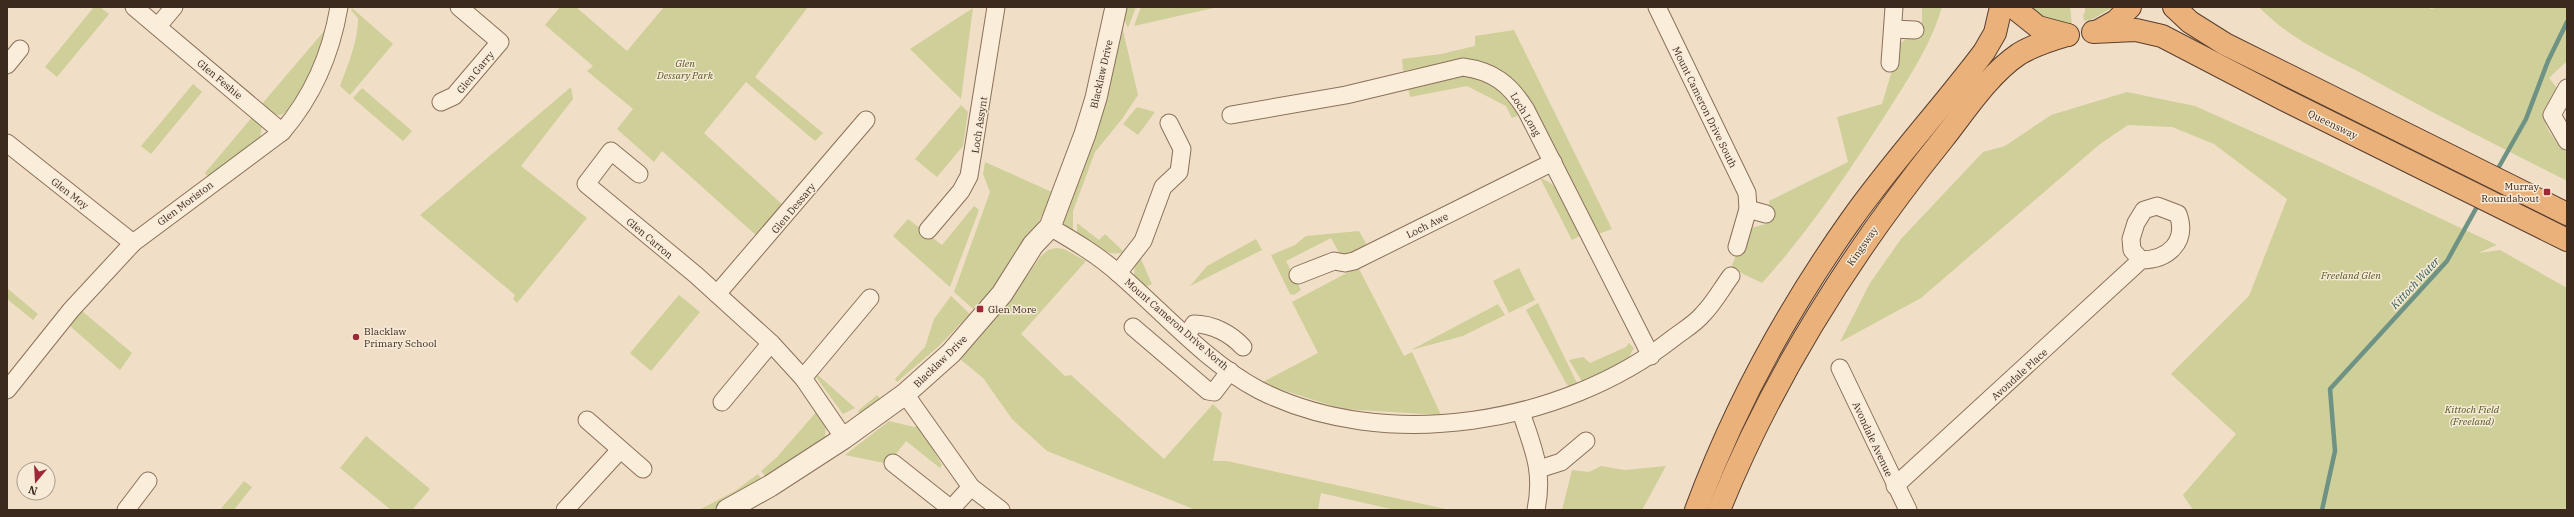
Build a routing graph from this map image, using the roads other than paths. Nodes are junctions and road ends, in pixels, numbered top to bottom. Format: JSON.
{"nodes":[{"id":1,"x":134,"y":7,"type":"edge"},
{"id":2,"x":174,"y":7,"type":"edge"},
{"id":3,"x":339,"y":7,"type":"edge"},
{"id":4,"x":459,"y":7,"type":"edge"},
{"id":5,"x":996,"y":7,"type":"edge"},
{"id":6,"x":1116,"y":7,"type":"edge"},
{"id":7,"x":1657,"y":7,"type":"edge"},
{"id":8,"x":1894,"y":7,"type":"edge"},
{"id":9,"x":2001,"y":7,"type":"edge"},
{"id":10,"x":2013,"y":7,"type":"edge"},
{"id":11,"x":2130,"y":7,"type":"edge"},
{"id":12,"x":2174,"y":7,"type":"edge"},
{"id":13,"x":158,"y":26,"type":"junction"},
{"id":14,"x":1893,"y":30,"type":"junction"},
{"id":15,"x":1915,"y":30,"type":"dead end"},
{"id":16,"x":2093,"y":32,"type":"junction"},
{"id":17,"x":2067,"y":35,"type":"junction"},
{"id":18,"x":20,"y":49,"type":"dead end"},
{"id":19,"x":1890,"y":63,"type":"dead end"},
{"id":20,"x":7,"y":66,"type":"edge"},
{"id":21,"x":2567,"y":88,"type":"edge"},
{"id":22,"x":441,"y":102,"type":"dead end"},
{"id":23,"x":1231,"y":115,"type":"dead end"},
{"id":24,"x":866,"y":120,"type":"dead end"},
{"id":25,"x":1169,"y":123,"type":"dead end"},
{"id":26,"x":282,"y":132,"type":"junction"},
{"id":27,"x":2567,"y":141,"type":"edge"},
{"id":28,"x":7,"y":143,"type":"edge"},
{"id":29,"x":1553,"y":162,"type":"junction"},
{"id":30,"x":638,"y":174,"type":"dead end"},
{"id":31,"x":1748,"y":208,"type":"junction"},
{"id":32,"x":1766,"y":214,"type":"dead end"},
{"id":33,"x":2567,"y":214,"type":"edge"},
{"id":34,"x":1050,"y":227,"type":"junction"},
{"id":35,"x":928,"y":230,"type":"dead end"},
{"id":36,"x":2567,"y":240,"type":"edge"},
{"id":37,"x":133,"y":243,"type":"junction"},
{"id":38,"x":1737,"y":247,"type":"dead end"},
{"id":39,"x":2141,"y":260,"type":"dead end"},
{"id":40,"x":1118,"y":273,"type":"junction"},
{"id":41,"x":1298,"y":276,"type":"dead end"},
{"id":42,"x":1731,"y":276,"type":"dead end"},
{"id":43,"x":717,"y":294,"type":"junction"},
{"id":44,"x":870,"y":298,"type":"dead end"},
{"id":45,"x":1133,"y":327,"type":"dead end"},
{"id":46,"x":1187,"y":335,"type":"junction"},
{"id":47,"x":771,"y":343,"type":"junction"},
{"id":48,"x":1243,"y":347,"type":"dead end"},
{"id":49,"x":1651,"y":356,"type":"junction"},
{"id":50,"x":1840,"y":368,"type":"dead end"},
{"id":51,"x":1230,"y":371,"type":"junction"},
{"id":52,"x":803,"y":378,"type":"junction"},
{"id":53,"x":7,"y":390,"type":"edge"},
{"id":54,"x":906,"y":394,"type":"junction"},
{"id":55,"x":722,"y":402,"type":"dead end"},
{"id":56,"x":1521,"y":412,"type":"junction"},
{"id":57,"x":587,"y":420,"type":"dead end"},
{"id":58,"x":844,"y":438,"type":"junction"},
{"id":59,"x":1586,"y":441,"type":"dead end"},
{"id":60,"x":620,"y":450,"type":"junction"},
{"id":61,"x":893,"y":463,"type":"dead end"},
{"id":62,"x":643,"y":469,"type":"dead end"},
{"id":63,"x":1539,"y":469,"type":"junction"},
{"id":64,"x":148,"y":481,"type":"dead end"},
{"id":65,"x":1895,"y":486,"type":"junction"},
{"id":66,"x":971,"y":487,"type":"junction"},
{"id":67,"x":126,"y":510,"type":"edge"},
{"id":68,"x":565,"y":510,"type":"edge"},
{"id":69,"x":727,"y":510,"type":"edge"},
{"id":70,"x":1001,"y":510,"type":"edge"},
{"id":71,"x":1536,"y":510,"type":"edge"},
{"id":72,"x":1696,"y":510,"type":"edge"},
{"id":73,"x":1719,"y":510,"type":"edge"},
{"id":74,"x":1908,"y":510,"type":"edge"}],
"edges":[{"from":1,"to":13,"type":"street","name":"Glen Feshie"},
{"from":2,"to":13,"type":"street"},
{"from":3,"to":26,"type":"street","name":"Glen Moriston"},
{"from":4,"to":22,"type":"street","name":"Glen Garry"},
{"from":5,"to":35,"type":"street","name":"Loch Assynt"},
{"from":6,"to":34,"type":"street","name":"Blacklaw Drive"},
{"from":7,"to":31,"type":"street","name":"Mount Cameron Drive South"},
{"from":8,"to":14,"type":"street"},
{"from":9,"to":72,"type":"highway"},
{"from":10,"to":17,"type":"highway"},
{"from":11,"to":16,"type":"highway"},
{"from":12,"to":33,"type":"highway"},
{"from":13,"to":26,"type":"street","name":"Glen Feshie"},
{"from":14,"to":15,"type":"street"},
{"from":14,"to":19,"type":"street"},
{"from":16,"to":17,"type":"highway","name":"Queensway"},
{"from":16,"to":36,"type":"highway","name":"Queensway"},
{"from":17,"to":73,"type":"highway","name":"Kingsway"},
{"from":18,"to":20,"type":"street"},
{"from":21,"to":27,"type":"street"},
{"from":23,"to":29,"type":"street","name":"Loch Long"},
{"from":24,"to":43,"type":"street","name":"Glen Dessary"},
{"from":25,"to":40,"type":"street","name":"Mount Cameron Drive North"},
{"from":26,"to":37,"type":"street","name":"Glen Moriston"},
{"from":28,"to":37,"type":"street","name":"Glen Moy"},
{"from":29,"to":41,"type":"street","name":"Loch Awe"},
{"from":29,"to":49,"type":"street","name":"Loch Long"},
{"from":30,"to":43,"type":"street","name":"Glen Carron"},
{"from":31,"to":32,"type":"street"},
{"from":31,"to":38,"type":"street","name":"Mount Cameron Drive South"},
{"from":34,"to":40,"type":"street","name":"Mount Cameron Drive North"},
{"from":34,"to":54,"type":"street","name":"Blacklaw Drive"},
{"from":37,"to":53,"type":"street","name":"Glen Moriston"},
{"from":39,"to":65,"type":"street","name":"Avondale Place"},
{"from":40,"to":46,"type":"street","name":"Mount Cameron Drive North"},
{"from":42,"to":49,"type":"street","name":"Mount Cameron Drive North"},
{"from":43,"to":47,"type":"street","name":"Glen Carron"},
{"from":44,"to":52,"type":"street"},
{"from":45,"to":51,"type":"street"},
{"from":46,"to":48,"type":"street"},
{"from":46,"to":51,"type":"street","name":"Mount Cameron Drive North"},
{"from":47,"to":52,"type":"street","name":"Glen Carron"},
{"from":47,"to":55,"type":"street"},
{"from":49,"to":56,"type":"street","name":"Mount Cameron Drive North"},
{"from":50,"to":65,"type":"street","name":"Avondale Avenue"},
{"from":51,"to":56,"type":"street","name":"Mount Cameron Drive North"},
{"from":52,"to":58,"type":"street","name":"Glen Carron"},
{"from":54,"to":58,"type":"street","name":"Blacklaw Drive"},
{"from":54,"to":66,"type":"street"},
{"from":56,"to":63,"type":"street"},
{"from":57,"to":60,"type":"street"},
{"from":58,"to":69,"type":"street","name":"Blacklaw Drive"},
{"from":59,"to":63,"type":"street"},
{"from":60,"to":62,"type":"street"},
{"from":60,"to":68,"type":"street"},
{"from":61,"to":66,"type":"street"},
{"from":63,"to":71,"type":"street"},
{"from":64,"to":67,"type":"street"},
{"from":65,"to":74,"type":"street","name":"Avondale Avenue"},
{"from":66,"to":70,"type":"street"}]}
